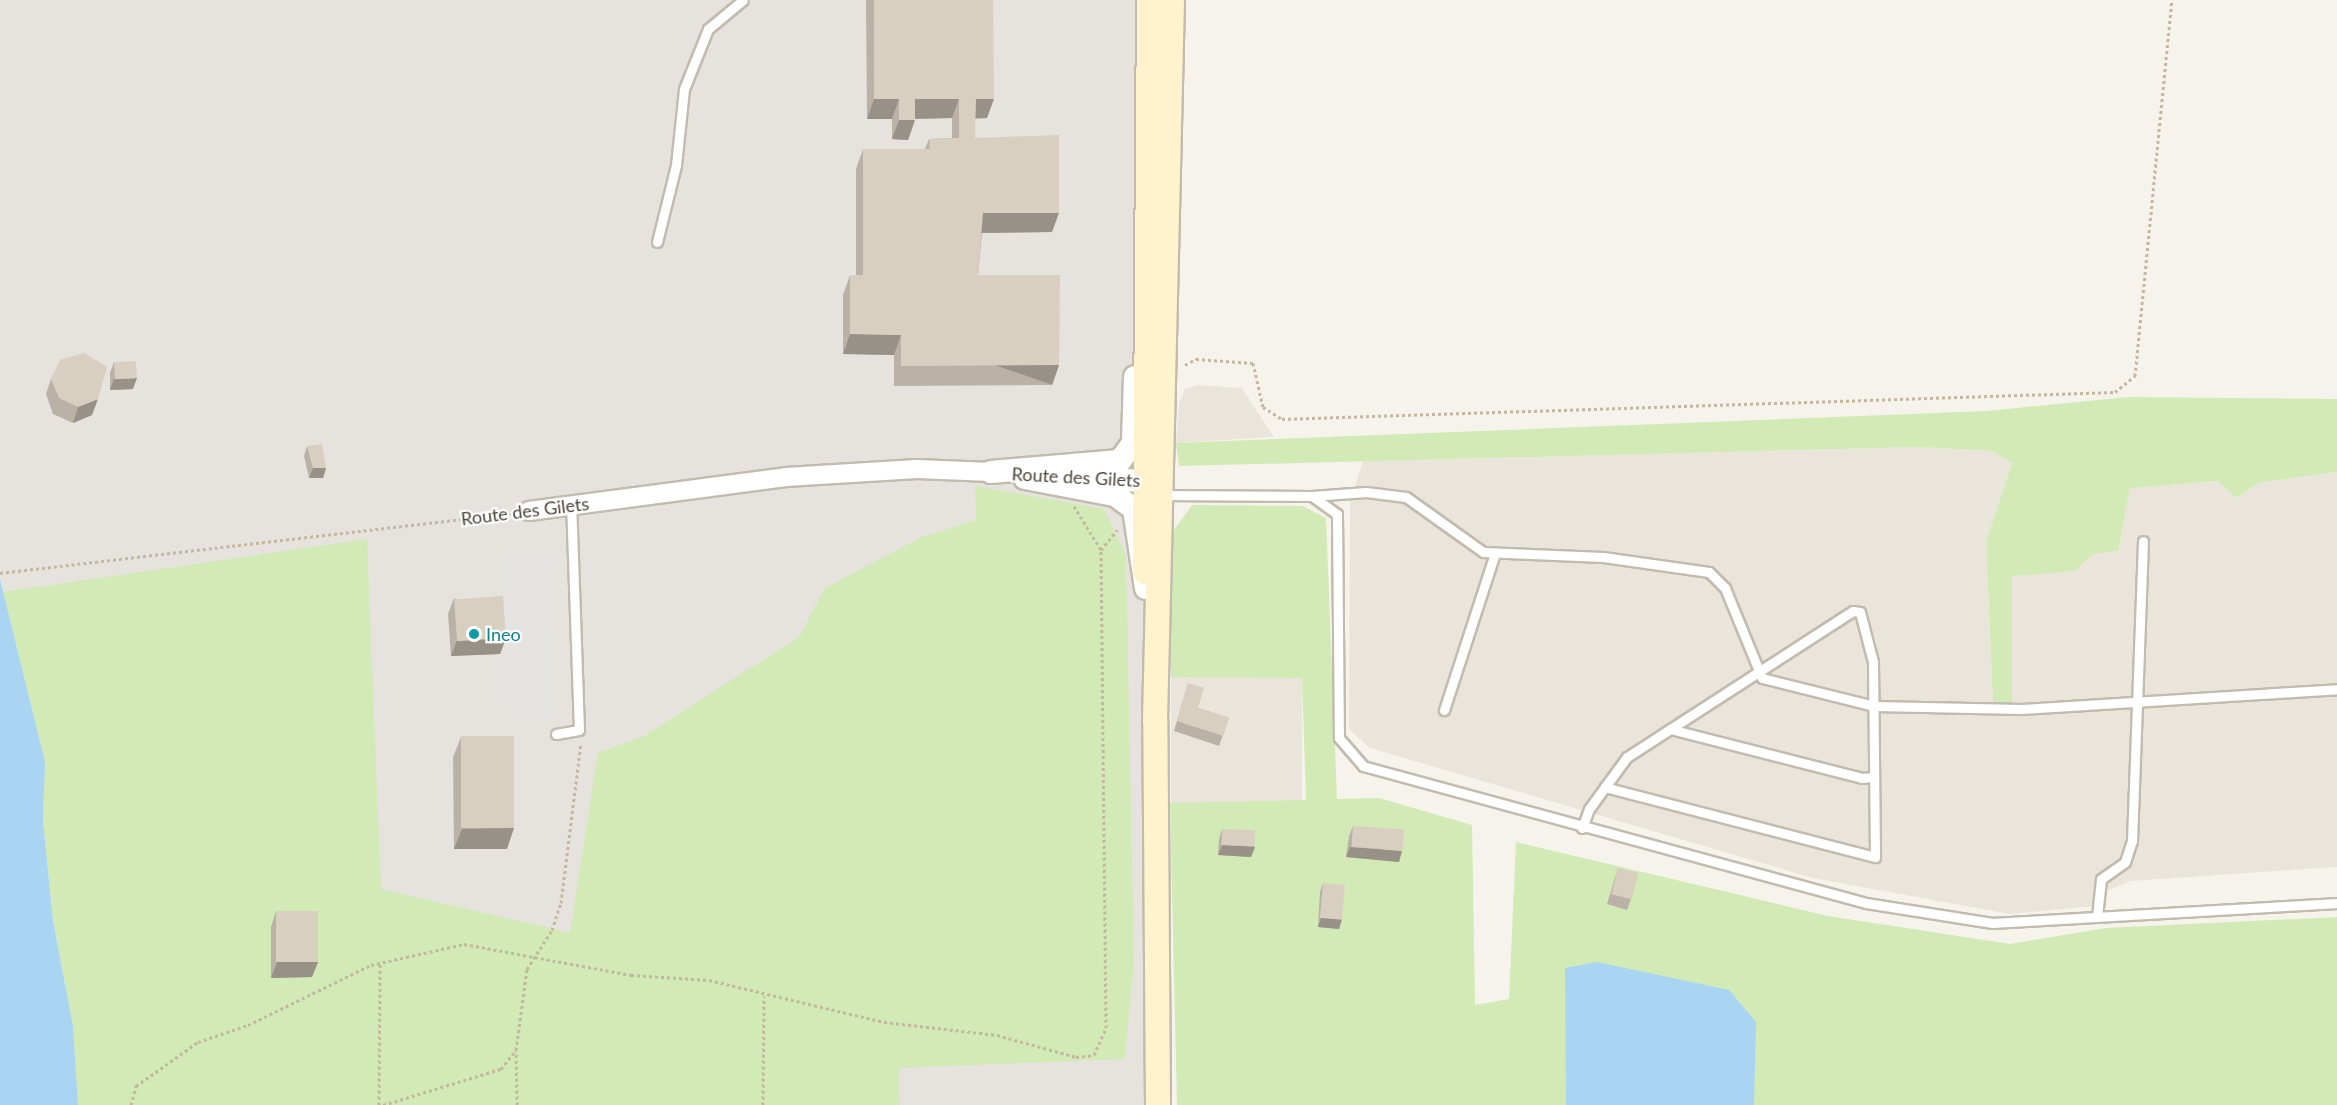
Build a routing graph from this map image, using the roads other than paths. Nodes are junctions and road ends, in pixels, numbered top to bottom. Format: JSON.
{"nodes":[{"id":1,"x":743,"y":0,"type":"edge"},
{"id":2,"x":1149,"y":0,"type":"edge"},
{"id":3,"x":1172,"y":0,"type":"edge"},
{"id":4,"x":657,"y":242,"type":"dead end"},
{"id":5,"x":1146,"y":332,"type":"junction"},
{"id":6,"x":991,"y":472,"type":"junction"},
{"id":7,"x":1153,"y":488,"type":"junction"},
{"id":8,"x":1312,"y":496,"type":"junction"},
{"id":9,"x":571,"y":506,"type":"junction"},
{"id":10,"x":529,"y":511,"type":"road end"},
{"id":11,"x":2143,"y":541,"type":"dead end"},
{"id":12,"x":1495,"y":553,"type":"junction"},
{"id":13,"x":1146,"y":588,"type":"junction"},
{"id":14,"x":1759,"y":672,"type":"junction"},
{"id":15,"x":2337,"y":689,"type":"edge"},
{"id":16,"x":2137,"y":702,"type":"junction"},
{"id":17,"x":1874,"y":706,"type":"junction"},
{"id":18,"x":1443,"y":710,"type":"dead end"},
{"id":19,"x":1155,"y":721,"type":"junction"},
{"id":20,"x":1670,"y":729,"type":"junction"},
{"id":21,"x":556,"y":734,"type":"dead end"},
{"id":22,"x":1874,"y":777,"type":"junction"},
{"id":23,"x":1605,"y":787,"type":"junction"},
{"id":24,"x":1581,"y":828,"type":"junction"},
{"id":25,"x":2337,"y":903,"type":"edge"},
{"id":26,"x":2097,"y":917,"type":"junction"},
{"id":27,"x":1158,"y":1105,"type":"edge"}],
"edges":[{"from":1,"to":4,"type":"lane"},
{"from":2,"to":5,"type":"main road"},
{"from":3,"to":7,"type":"main road"},
{"from":5,"to":6,"type":"street","name":"Route des Gilets"},
{"from":5,"to":7,"type":"main road"},
{"from":6,"to":7,"type":"street","name":"Route des Gilets"},
{"from":6,"to":9,"type":"street","name":"Route des Gilets"},
{"from":6,"to":13,"type":"street","name":"Route des Gilets"},
{"from":7,"to":8,"type":"lane"},
{"from":7,"to":13,"type":"main road"},
{"from":7,"to":19,"type":"main road"},
{"from":8,"to":12,"type":"lane"},
{"from":8,"to":24,"type":"lane"},
{"from":9,"to":10,"type":"street","name":"Route des Gilets"},
{"from":9,"to":21,"type":"lane"},
{"from":11,"to":16,"type":"lane"},
{"from":12,"to":14,"type":"lane"},
{"from":12,"to":18,"type":"lane"},
{"from":13,"to":19,"type":"main road"},
{"from":14,"to":17,"type":"lane"},
{"from":14,"to":17,"type":"lane"},
{"from":14,"to":20,"type":"lane"},
{"from":15,"to":16,"type":"lane"},
{"from":16,"to":17,"type":"lane"},
{"from":16,"to":26,"type":"lane"},
{"from":17,"to":22,"type":"lane"},
{"from":19,"to":27,"type":"main road"},
{"from":20,"to":22,"type":"lane"},
{"from":20,"to":23,"type":"lane"},
{"from":22,"to":23,"type":"lane"},
{"from":23,"to":24,"type":"lane"},
{"from":24,"to":26,"type":"lane"},
{"from":25,"to":26,"type":"lane"}]}
